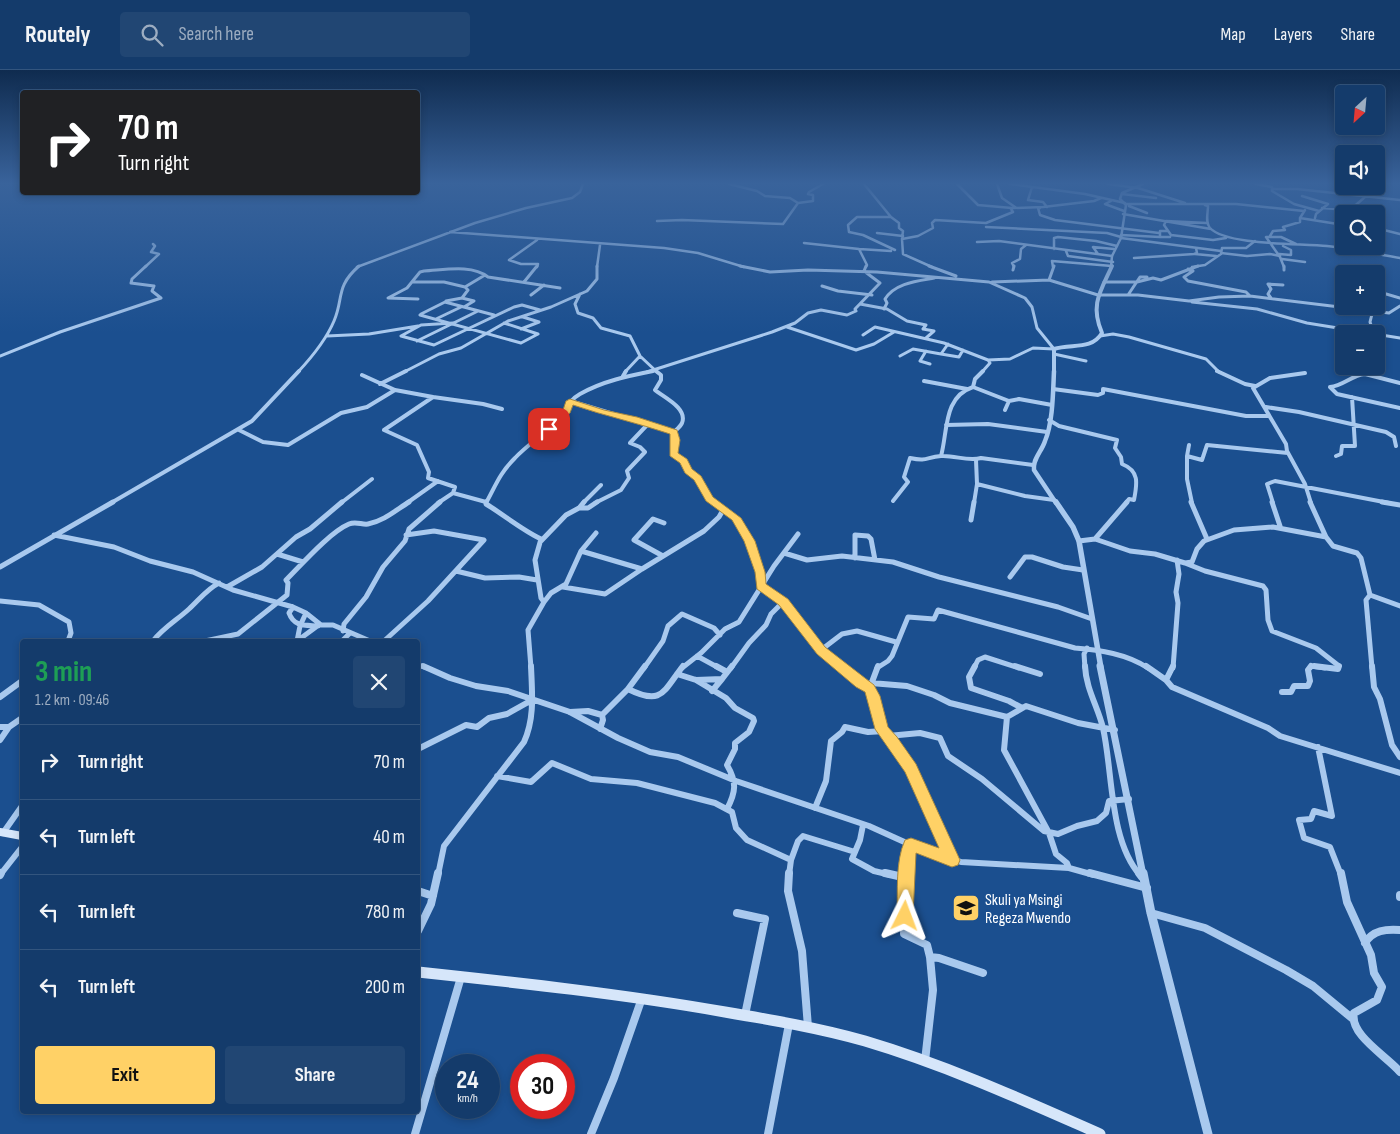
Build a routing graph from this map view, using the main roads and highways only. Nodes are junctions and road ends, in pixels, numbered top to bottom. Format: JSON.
{"nodes":[{"id":1,"x":1,"y":832,"type":"edge"},
{"id":2,"x":20,"y":836,"type":"edge"},
{"id":3,"x":420,"y":972,"type":"edge"},
{"id":4,"x":1100,"y":1134,"type":"edge"}],
"edges":[{"from":1,"to":2,"type":"main road"},
{"from":3,"to":4,"type":"main road"}]}
